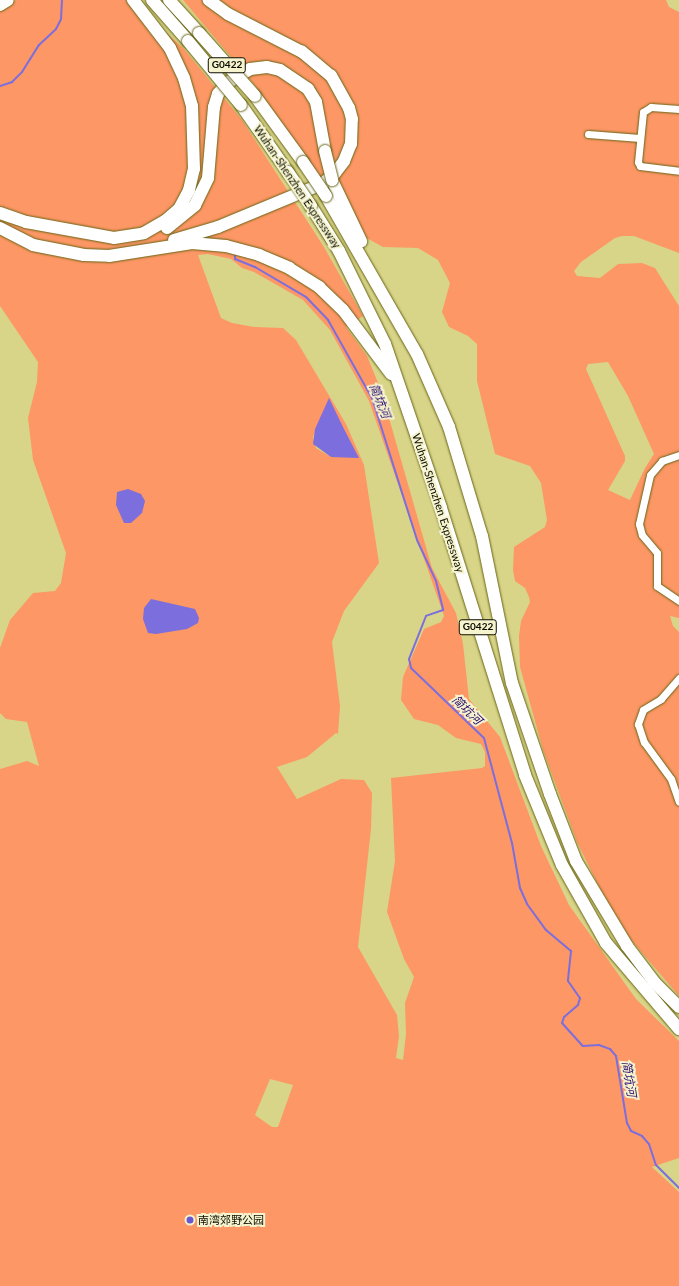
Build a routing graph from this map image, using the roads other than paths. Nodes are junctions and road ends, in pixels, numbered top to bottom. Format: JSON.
{"nodes":[{"id":1,"x":8,"y":0,"type":"edge"},
{"id":2,"x":133,"y":0,"type":"edge"},
{"id":3,"x":152,"y":0,"type":"edge"},
{"id":4,"x":170,"y":0,"type":"edge"},
{"id":5,"x":209,"y":0,"type":"edge"},
{"id":6,"x":0,"y":5,"type":"edge"},
{"id":7,"x":679,"y":109,"type":"edge"},
{"id":8,"x":588,"y":134,"type":"dead end"},
{"id":9,"x":640,"y":138,"type":"junction"},
{"id":10,"x":679,"y":171,"type":"edge"},
{"id":11,"x":0,"y":213,"type":"edge"},
{"id":12,"x":0,"y":228,"type":"edge"},
{"id":13,"x":114,"y":238,"type":"junction"},
{"id":14,"x":150,"y":248,"type":"junction"},
{"id":15,"x":379,"y":284,"type":"junction"},
{"id":16,"x":399,"y":384,"type":"junction"},
{"id":17,"x":679,"y":455,"type":"edge"},
{"id":18,"x":679,"y":601,"type":"edge"},
{"id":19,"x":679,"y":678,"type":"edge"},
{"id":20,"x":679,"y":802,"type":"edge"},
{"id":21,"x":679,"y":1007,"type":"edge"},
{"id":22,"x":679,"y":1029,"type":"edge"}],
"edges":[{"from":1,"to":6,"type":"highway"},
{"from":2,"to":13,"type":"highway"},
{"from":3,"to":16,"type":"highway","name":"Wuhan-Shenzhen Expressway","number":"G0422","bridge":true},
{"from":4,"to":15,"type":"highway","name":"Wuhan-Shenzhen Expressway","number":"G0422","bridge":true},
{"from":5,"to":14,"type":"highway"},
{"from":7,"to":9,"type":"street"},
{"from":8,"to":9,"type":"street"},
{"from":9,"to":10,"type":"street"},
{"from":11,"to":13,"type":"highway"},
{"from":12,"to":14,"type":"highway"},
{"from":13,"to":15,"type":"highway","bridge":true},
{"from":14,"to":16,"type":"highway"},
{"from":15,"to":21,"type":"highway","name":"Wuhan-Shenzhen Expressway","number":"G0422"},
{"from":16,"to":22,"type":"highway","name":"Wuhan-Shenzhen Expressway","number":"G0422"},
{"from":17,"to":18,"type":"street"},
{"from":19,"to":20,"type":"street"}]}
